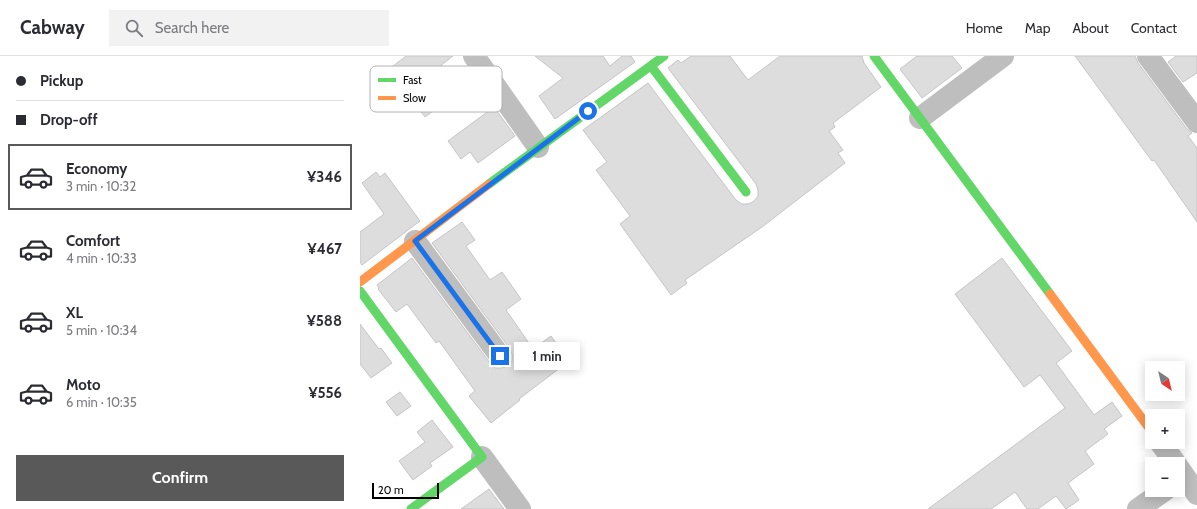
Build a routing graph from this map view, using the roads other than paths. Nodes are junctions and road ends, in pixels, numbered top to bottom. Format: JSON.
{"nodes":[{"id":1,"x":474,"y":56,"type":"edge"},
{"id":2,"x":664,"y":56,"type":"edge"},
{"id":3,"x":874,"y":56,"type":"edge"},
{"id":4,"x":1003,"y":56,"type":"edge"},
{"id":5,"x":1148,"y":56,"type":"edge"},
{"id":6,"x":481,"y":66,"type":"edge"},
{"id":7,"x":650,"y":66,"type":"junction"},
{"id":8,"x":502,"y":96,"type":"edge"},
{"id":9,"x":920,"y":118,"type":"junction"},
{"id":10,"x":1197,"y":122,"type":"edge"},
{"id":11,"x":538,"y":147,"type":"junction"},
{"id":12,"x":746,"y":192,"type":"dead end"},
{"id":13,"x":415,"y":241,"type":"junction"},
{"id":14,"x":360,"y":282,"type":"edge"},
{"id":15,"x":360,"y":291,"type":"edge"},
{"id":16,"x":500,"y":356,"type":"dead end"},
{"id":17,"x":1145,"y":423,"type":"edge"},
{"id":18,"x":1166,"y":449,"type":"edge"},
{"id":19,"x":482,"y":457,"type":"junction"},
{"id":20,"x":1172,"y":457,"type":"edge"},
{"id":21,"x":1185,"y":474,"type":"edge"},
{"id":22,"x":1197,"y":494,"type":"edge"},
{"id":23,"x":1155,"y":497,"type":"edge"},
{"id":24,"x":411,"y":509,"type":"edge"},
{"id":25,"x":520,"y":509,"type":"edge"},
{"id":26,"x":1138,"y":509,"type":"edge"}],
"edges":[{"from":1,"to":6,"type":"street"},
{"from":2,"to":7,"type":"street"},
{"from":3,"to":9,"type":"street"},
{"from":4,"to":9,"type":"street"},
{"from":5,"to":10,"type":"street"},
{"from":7,"to":11,"type":"street"},
{"from":7,"to":12,"type":"street"},
{"from":8,"to":11,"type":"street"},
{"from":9,"to":17,"type":"street"},
{"from":11,"to":13,"type":"street"},
{"from":13,"to":14,"type":"street"},
{"from":13,"to":16,"type":"street"},
{"from":15,"to":19,"type":"street"},
{"from":18,"to":20,"type":"street"},
{"from":19,"to":24,"type":"street"},
{"from":19,"to":25,"type":"street"},
{"from":21,"to":22,"type":"street"},
{"from":23,"to":26,"type":"street"}]}
